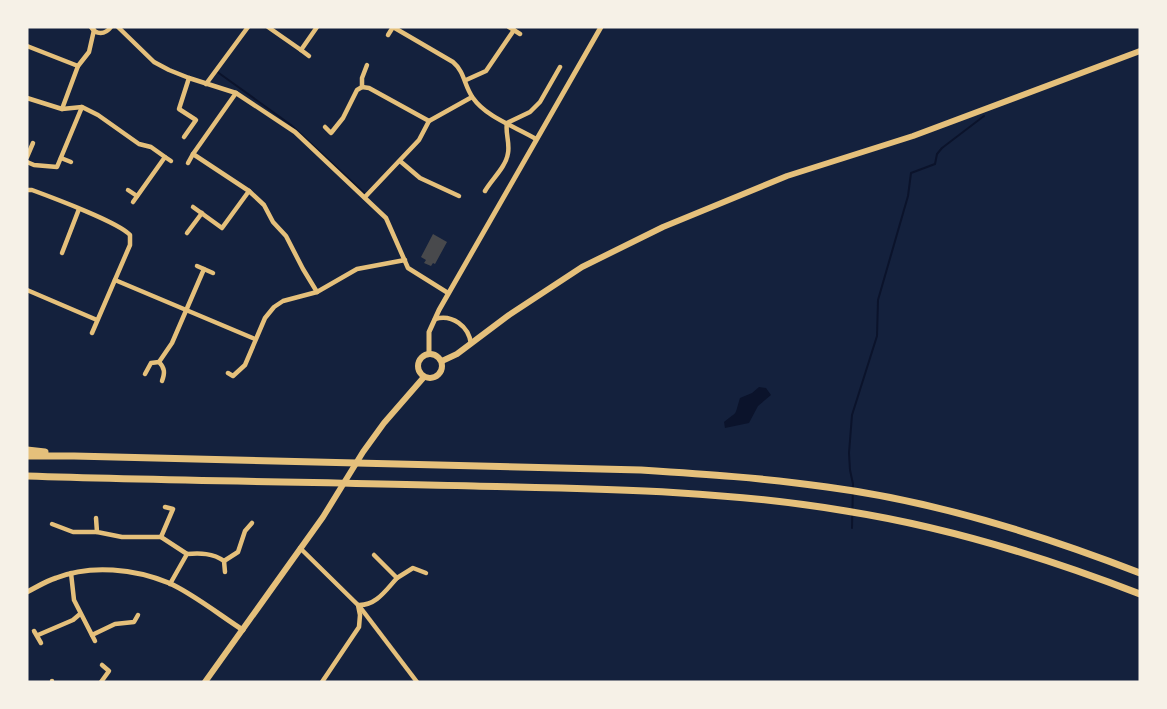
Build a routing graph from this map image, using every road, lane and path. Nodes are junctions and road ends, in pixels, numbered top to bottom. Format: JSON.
{"nodes":[{"id":1,"x":111,"y":27,"type":"edge"},
{"id":2,"x":248,"y":27,"type":"edge"},
{"id":3,"x":268,"y":27,"type":"edge"},
{"id":4,"x":317,"y":27,"type":"edge"},
{"id":5,"x":393,"y":27,"type":"edge"},
{"id":6,"x":601,"y":27,"type":"edge"},
{"id":7,"x":120,"y":29,"type":"edge"},
{"id":8,"x":512,"y":29,"type":"edge"},
{"id":9,"x":93,"y":31,"type":"edge"},
{"id":10,"x":520,"y":34,"type":"dead end"},
{"id":11,"x":388,"y":35,"type":"dead end"},
{"id":12,"x":28,"y":43,"type":"edge"},
{"id":13,"x":301,"y":50,"type":"junction"},
{"id":14,"x":1140,"y":51,"type":"edge"},
{"id":15,"x":309,"y":56,"type":"dead end"},
{"id":16,"x":367,"y":65,"type":"dead end"},
{"id":17,"x":78,"y":66,"type":"junction"},
{"id":18,"x":560,"y":67,"type":"dead end"},
{"id":19,"x":189,"y":78,"type":"junction"},
{"id":20,"x":465,"y":80,"type":"junction"},
{"id":21,"x":206,"y":84,"type":"junction"},
{"id":22,"x":362,"y":87,"type":"junction"},
{"id":23,"x":236,"y":93,"type":"junction"},
{"id":24,"x":472,"y":97,"type":"junction"},
{"id":25,"x":27,"y":98,"type":"edge"},
{"id":26,"x":82,"y":106,"type":"junction"},
{"id":27,"x":62,"y":109,"type":"junction"},
{"id":28,"x":429,"y":121,"type":"junction"},
{"id":29,"x":507,"y":123,"type":"junction"},
{"id":30,"x":325,"y":127,"type":"dead end"},
{"id":31,"x":331,"y":133,"type":"junction"},
{"id":32,"x":184,"y":137,"type":"dead end"},
{"id":33,"x":336,"y":138,"type":"dead end"},
{"id":34,"x":536,"y":139,"type":"junction"},
{"id":35,"x":33,"y":143,"type":"dead end"},
{"id":36,"x":193,"y":154,"type":"junction"},
{"id":37,"x":27,"y":157,"type":"edge"},
{"id":38,"x":165,"y":157,"type":"junction"},
{"id":39,"x":61,"y":158,"type":"junction"},
{"id":40,"x":171,"y":161,"type":"dead end"},
{"id":41,"x":400,"y":161,"type":"junction"},
{"id":42,"x":27,"y":162,"type":"edge"},
{"id":43,"x":71,"y":162,"type":"dead end"},
{"id":44,"x":188,"y":163,"type":"dead end"},
{"id":45,"x":27,"y":190,"type":"edge"},
{"id":46,"x":128,"y":190,"type":"dead end"},
{"id":47,"x":249,"y":191,"type":"junction"},
{"id":48,"x":485,"y":191,"type":"dead end"},
{"id":49,"x":136,"y":196,"type":"junction"},
{"id":50,"x":459,"y":196,"type":"dead end"},
{"id":51,"x":365,"y":197,"type":"junction"},
{"id":52,"x":133,"y":202,"type":"dead end"},
{"id":53,"x":193,"y":207,"type":"dead end"},
{"id":54,"x":80,"y":209,"type":"junction"},
{"id":55,"x":202,"y":213,"type":"junction"},
{"id":56,"x":222,"y":228,"type":"junction"},
{"id":57,"x":187,"y":233,"type":"dead end"},
{"id":58,"x":229,"y":233,"type":"dead end"},
{"id":59,"x":62,"y":253,"type":"dead end"},
{"id":60,"x":405,"y":260,"type":"junction"},
{"id":61,"x":197,"y":266,"type":"dead end"},
{"id":62,"x":204,"y":269,"type":"junction"},
{"id":63,"x":213,"y":273,"type":"dead end"},
{"id":64,"x":115,"y":280,"type":"junction"},
{"id":65,"x":27,"y":290,"type":"edge"},
{"id":66,"x":317,"y":292,"type":"junction"},
{"id":67,"x":448,"y":293,"type":"junction"},
{"id":68,"x":187,"y":309,"type":"junction"},
{"id":69,"x":435,"y":319,"type":"junction"},
{"id":70,"x":97,"y":320,"type":"junction"},
{"id":71,"x":92,"y":333,"type":"dead end"},
{"id":72,"x":255,"y":339,"type":"junction"},
{"id":73,"x":471,"y":344,"type":"junction"},
{"id":74,"x":429,"y":354,"type":"junction"},
{"id":75,"x":442,"y":361,"type":"junction"},
{"id":76,"x":159,"y":362,"type":"junction"},
{"id":77,"x":228,"y":373,"type":"dead end"},
{"id":78,"x":146,"y":374,"type":"dead end"},
{"id":79,"x":233,"y":376,"type":"junction"},
{"id":80,"x":424,"y":377,"type":"junction"},
{"id":81,"x":162,"y":381,"type":"dead end"},
{"id":82,"x":235,"y":384,"type":"dead end"},
{"id":83,"x":27,"y":450,"type":"edge"},
{"id":84,"x":27,"y":456,"type":"edge"},
{"id":85,"x":74,"y":456,"type":"junction"},
{"id":86,"x":27,"y":476,"type":"edge"},
{"id":87,"x":165,"y":507,"type":"dead end"},
{"id":88,"x":96,"y":518,"type":"dead end"},
{"id":89,"x":252,"y":523,"type":"dead end"},
{"id":90,"x":52,"y":524,"type":"dead end"},
{"id":91,"x":240,"y":526,"type":"dead end"},
{"id":92,"x":246,"y":531,"type":"junction"},
{"id":93,"x":97,"y":532,"type":"junction"},
{"id":94,"x":161,"y":537,"type":"junction"},
{"id":95,"x":300,"y":548,"type":"junction"},
{"id":96,"x":187,"y":554,"type":"junction"},
{"id":97,"x":374,"y":555,"type":"dead end"},
{"id":98,"x":224,"y":561,"type":"junction"},
{"id":99,"x":225,"y":572,"type":"dead end"},
{"id":100,"x":71,"y":573,"type":"junction"},
{"id":101,"x":426,"y":573,"type":"dead end"},
{"id":102,"x":1140,"y":573,"type":"edge"},
{"id":103,"x":397,"y":578,"type":"junction"},
{"id":104,"x":170,"y":584,"type":"junction"},
{"id":105,"x":27,"y":592,"type":"edge"},
{"id":106,"x":1140,"y":594,"type":"edge"},
{"id":107,"x":358,"y":605,"type":"junction"},
{"id":108,"x":80,"y":614,"type":"junction"},
{"id":109,"x":138,"y":615,"type":"dead end"},
{"id":110,"x":134,"y":622,"type":"junction"},
{"id":111,"x":136,"y":630,"type":"dead end"},
{"id":112,"x":243,"y":630,"type":"junction"},
{"id":113,"x":41,"y":643,"type":"dead end"},
{"id":114,"x":102,"y":665,"type":"dead end"},
{"id":115,"x":116,"y":669,"type":"dead end"},
{"id":116,"x":110,"y":671,"type":"junction"},
{"id":117,"x":101,"y":682,"type":"edge"},
{"id":118,"x":205,"y":682,"type":"edge"},
{"id":119,"x":322,"y":682,"type":"edge"},
{"id":120,"x":417,"y":682,"type":"edge"}],
"edges":[{"from":1,"to":7,"type":"street"},
{"from":1,"to":9,"type":"street"},
{"from":2,"to":21,"type":"street"},
{"from":3,"to":13,"type":"street"},
{"from":4,"to":13,"type":"street"},
{"from":5,"to":11,"type":"street"},
{"from":5,"to":20,"type":"street"},
{"from":6,"to":34,"type":"street"},
{"from":7,"to":19,"type":"street"},
{"from":8,"to":10,"type":"street"},
{"from":8,"to":20,"type":"street"},
{"from":9,"to":17,"type":"street"},
{"from":12,"to":17,"type":"street"},
{"from":13,"to":15,"type":"street"},
{"from":14,"to":73,"type":"main road"},
{"from":16,"to":22,"type":"street"},
{"from":17,"to":27,"type":"street"},
{"from":18,"to":29,"type":"street"},
{"from":19,"to":21,"type":"street"},
{"from":19,"to":32,"type":"street"},
{"from":20,"to":24,"type":"street"},
{"from":21,"to":23,"type":"street"},
{"from":22,"to":28,"type":"street"},
{"from":22,"to":31,"type":"street"},
{"from":23,"to":36,"type":"street"},
{"from":23,"to":51,"type":"street"},
{"from":24,"to":28,"type":"street"},
{"from":24,"to":29,"type":"street"},
{"from":25,"to":27,"type":"street"},
{"from":26,"to":27,"type":"street"},
{"from":26,"to":38,"type":"street"},
{"from":26,"to":39,"type":"street"},
{"from":28,"to":41,"type":"street"},
{"from":29,"to":34,"type":"street"},
{"from":29,"to":48,"type":"street"},
{"from":30,"to":31,"type":"street"},
{"from":31,"to":33,"type":"street"},
{"from":34,"to":67,"type":"street"},
{"from":35,"to":37,"type":"street"},
{"from":36,"to":44,"type":"street"},
{"from":36,"to":47,"type":"street"},
{"from":38,"to":40,"type":"street"},
{"from":38,"to":49,"type":"street"},
{"from":39,"to":42,"type":"street"},
{"from":39,"to":43,"type":"street"},
{"from":41,"to":50,"type":"street"},
{"from":41,"to":51,"type":"street"},
{"from":45,"to":54,"type":"street"},
{"from":46,"to":49,"type":"street"},
{"from":47,"to":56,"type":"street"},
{"from":47,"to":66,"type":"street"},
{"from":49,"to":52,"type":"street"},
{"from":51,"to":60,"type":"street"},
{"from":53,"to":55,"type":"street"},
{"from":54,"to":59,"type":"street"},
{"from":54,"to":64,"type":"street"},
{"from":55,"to":56,"type":"street"},
{"from":55,"to":57,"type":"street"},
{"from":56,"to":58,"type":"street"},
{"from":60,"to":66,"type":"street"},
{"from":60,"to":67,"type":"street"},
{"from":61,"to":62,"type":"street"},
{"from":62,"to":63,"type":"street"},
{"from":62,"to":68,"type":"street"},
{"from":64,"to":68,"type":"street"},
{"from":64,"to":70,"type":"street"},
{"from":65,"to":70,"type":"street"},
{"from":66,"to":72,"type":"street"},
{"from":67,"to":69,"type":"street"},
{"from":68,"to":72,"type":"street"},
{"from":68,"to":76,"type":"street"},
{"from":69,"to":73,"type":"street"},
{"from":69,"to":74,"type":"street"},
{"from":70,"to":71,"type":"street"},
{"from":72,"to":79,"type":"street"},
{"from":73,"to":75,"type":"main road"},
{"from":74,"to":75,"type":"main road"},
{"from":74,"to":80,"type":"main road"},
{"from":75,"to":80,"type":"main road"},
{"from":76,"to":78,"type":"street"},
{"from":76,"to":81,"type":"street"},
{"from":77,"to":79,"type":"street"},
{"from":79,"to":82,"type":"street"},
{"from":80,"to":95,"type":"main road"},
{"from":83,"to":85,"type":"highway"},
{"from":84,"to":85,"type":"highway"},
{"from":85,"to":102,"type":"highway"},
{"from":86,"to":106,"type":"highway"},
{"from":87,"to":94,"type":"street"},
{"from":88,"to":93,"type":"street"},
{"from":89,"to":92,"type":"street"},
{"from":90,"to":93,"type":"street"},
{"from":91,"to":92,"type":"street"},
{"from":92,"to":98,"type":"street"},
{"from":93,"to":94,"type":"street"},
{"from":94,"to":96,"type":"street"},
{"from":95,"to":107,"type":"street"},
{"from":95,"to":112,"type":"main road"},
{"from":96,"to":98,"type":"street"},
{"from":96,"to":104,"type":"street"},
{"from":97,"to":103,"type":"street"},
{"from":98,"to":99,"type":"street"},
{"from":100,"to":104,"type":"street"},
{"from":100,"to":105,"type":"street"},
{"from":100,"to":108,"type":"street"},
{"from":101,"to":103,"type":"street"},
{"from":103,"to":107,"type":"street"},
{"from":104,"to":112,"type":"street"},
{"from":107,"to":119,"type":"street"},
{"from":107,"to":120,"type":"street"},
{"from":108,"to":110,"type":"street"},
{"from":108,"to":113,"type":"street"},
{"from":109,"to":110,"type":"street"},
{"from":110,"to":111,"type":"street"},
{"from":112,"to":118,"type":"main road"},
{"from":114,"to":116,"type":"street"},
{"from":115,"to":116,"type":"street"},
{"from":116,"to":117,"type":"street"}]}
